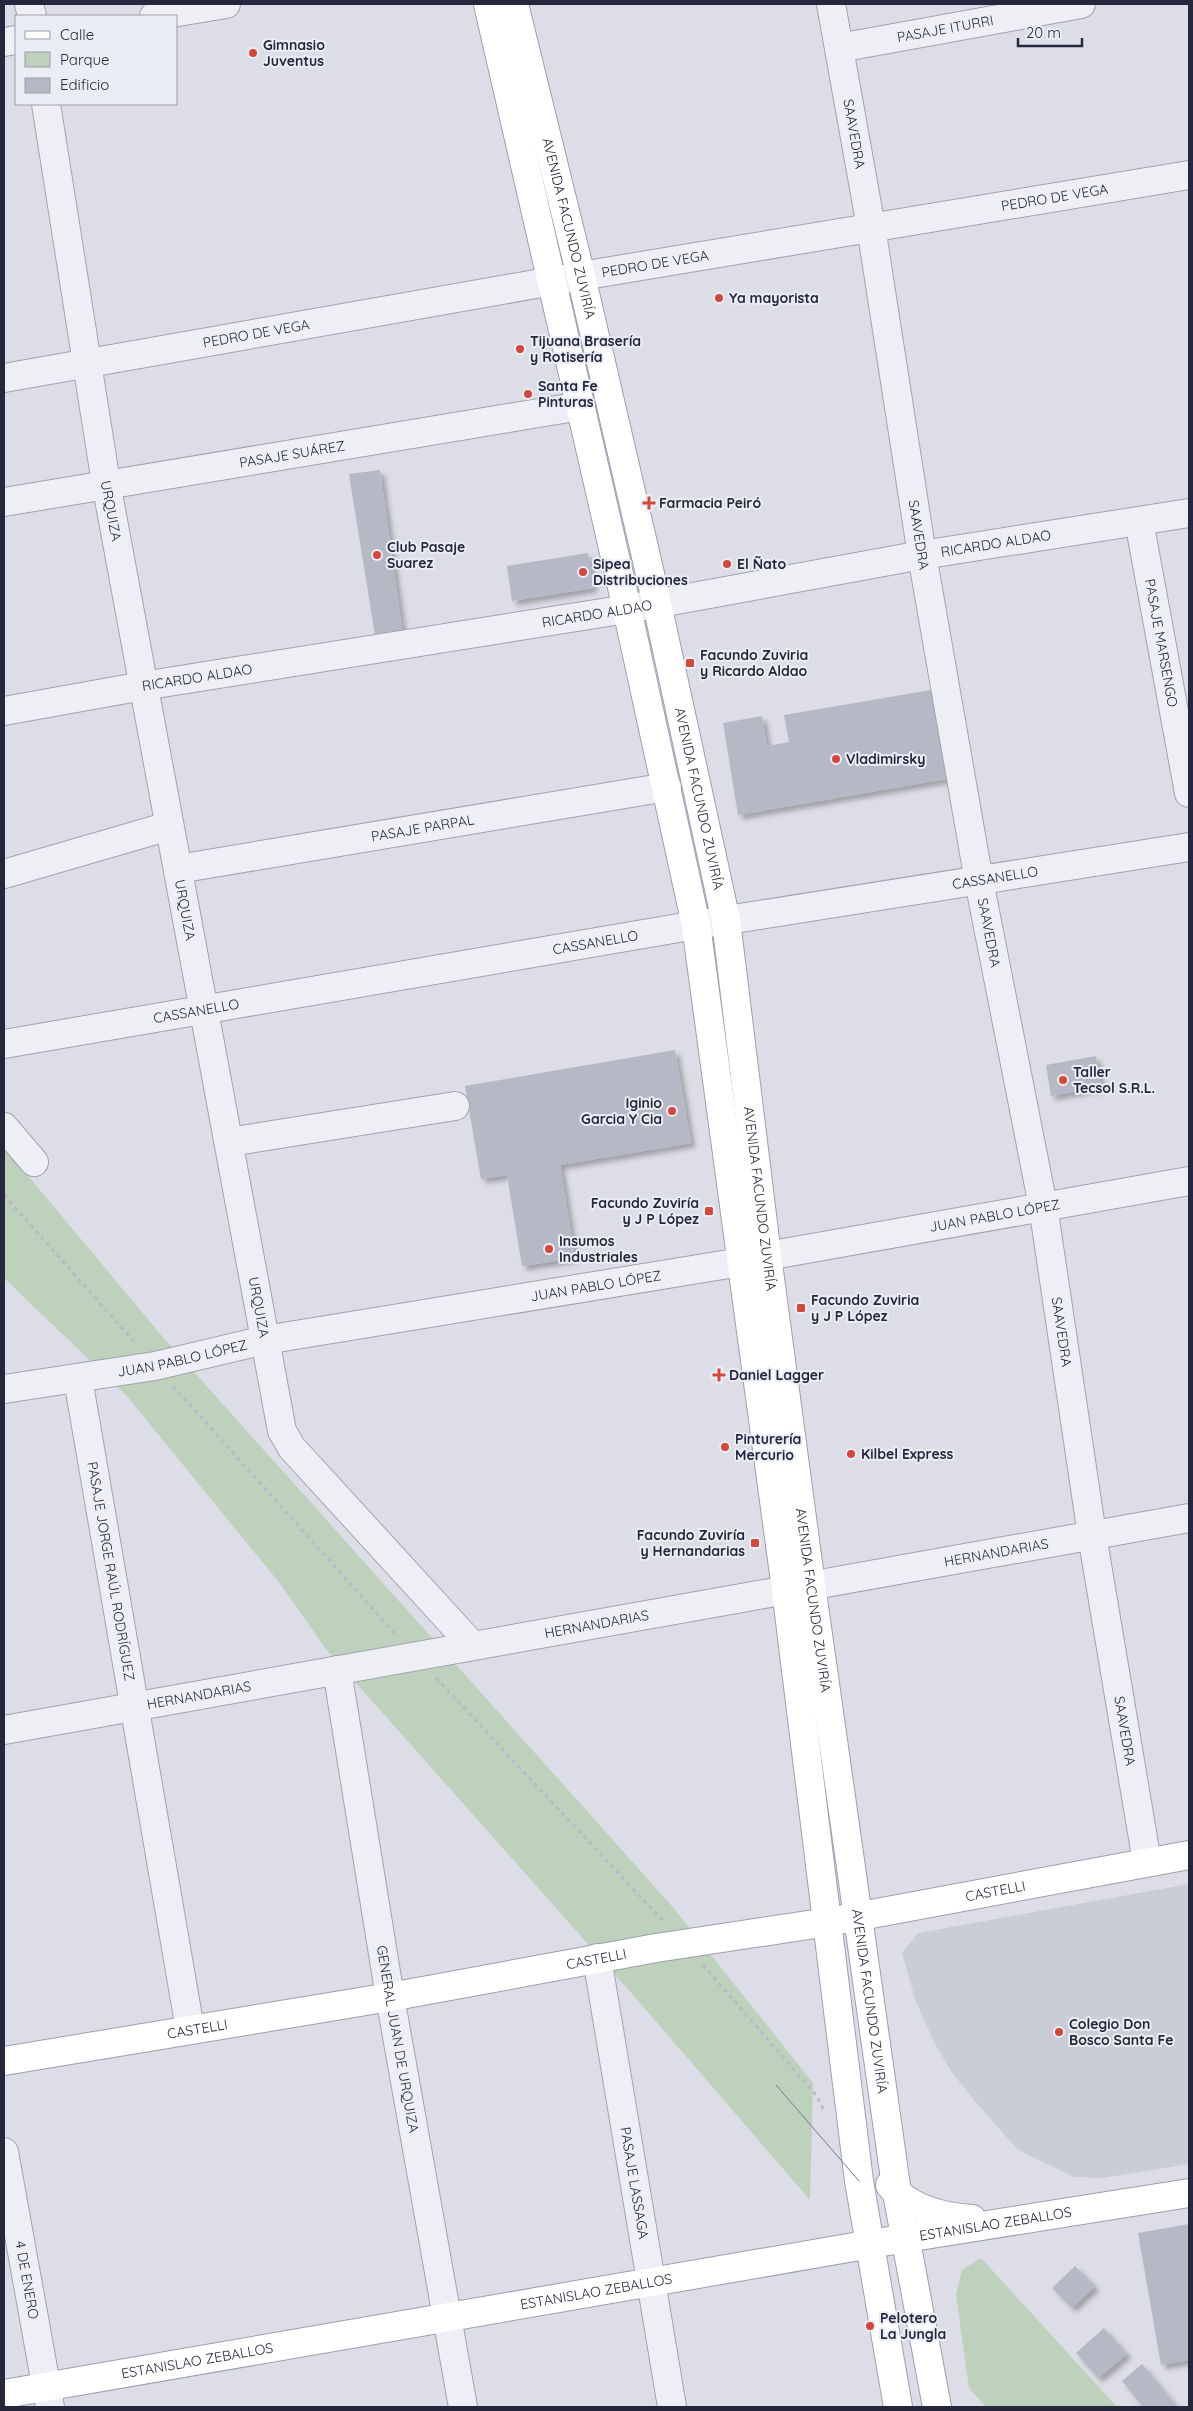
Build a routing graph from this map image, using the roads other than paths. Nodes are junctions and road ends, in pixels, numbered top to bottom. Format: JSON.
{"nodes":[{"id":1,"x":226,"y":4,"type":"edge"},
{"id":2,"x":488,"y":4,"type":"edge"},
{"id":3,"x":514,"y":4,"type":"edge"},
{"id":4,"x":831,"y":4,"type":"edge"},
{"id":5,"x":1081,"y":4,"type":"edge"},
{"id":6,"x":160,"y":15,"type":"edge"},
{"id":7,"x":839,"y":48,"type":"junction"},
{"id":8,"x":46,"y":105,"type":"edge"},
{"id":9,"x":1189,"y":175,"type":"edge"},
{"id":10,"x":871,"y":227,"type":"junction"},
{"id":11,"x":581,"y":276,"type":"junction"},
{"id":12,"x":552,"y":282,"type":"junction"},
{"id":13,"x":87,"y":364,"type":"junction"},
{"id":14,"x":4,"y":378,"type":"edge"},
{"id":15,"x":581,"y":406,"type":"junction"},
{"id":16,"x":106,"y":483,"type":"junction"},
{"id":17,"x":4,"y":502,"type":"edge"},
{"id":18,"x":1189,"y":513,"type":"edge"},
{"id":19,"x":1139,"y":521,"type":"junction"},
{"id":20,"x":922,"y":555,"type":"junction"},
{"id":21,"x":657,"y":604,"type":"junction"},
{"id":22,"x":627,"y":610,"type":"junction"},
{"id":23,"x":143,"y":686,"type":"junction"},
{"id":24,"x":4,"y":711,"type":"edge"},
{"id":25,"x":667,"y":787,"type":"junction"},
{"id":26,"x":1189,"y":793,"type":"edge"},
{"id":27,"x":169,"y":826,"type":"junction"},
{"id":28,"x":1189,"y":847,"type":"edge"},
{"id":29,"x":178,"y":869,"type":"junction"},
{"id":30,"x":4,"y":874,"type":"edge"},
{"id":31,"x":979,"y":881,"type":"junction"},
{"id":32,"x":726,"y":921,"type":"junction"},
{"id":33,"x":696,"y":925,"type":"junction"},
{"id":34,"x":206,"y":1010,"type":"junction"},
{"id":35,"x":4,"y":1044,"type":"edge"},
{"id":36,"x":455,"y":1106,"type":"dead end"},
{"id":37,"x":4,"y":1127,"type":"edge"},
{"id":38,"x":230,"y":1142,"type":"junction"},
{"id":39,"x":34,"y":1162,"type":"dead end"},
{"id":40,"x":1189,"y":1181,"type":"edge"},
{"id":41,"x":1043,"y":1206,"type":"junction"},
{"id":42,"x":767,"y":1256,"type":"junction"},
{"id":43,"x":741,"y":1262,"type":"junction"},
{"id":44,"x":265,"y":1340,"type":"junction"},
{"id":45,"x":78,"y":1379,"type":"junction"},
{"id":46,"x":4,"y":1389,"type":"edge"},
{"id":47,"x":1189,"y":1518,"type":"edge"},
{"id":48,"x":1092,"y":1534,"type":"junction"},
{"id":49,"x":798,"y":1587,"type":"junction"},
{"id":50,"x":473,"y":1646,"type":"junction"},
{"id":51,"x":338,"y":1670,"type":"junction"},
{"id":52,"x":136,"y":1706,"type":"junction"},
{"id":53,"x":4,"y":1730,"type":"edge"},
{"id":54,"x":1189,"y":1854,"type":"edge"},
{"id":55,"x":1147,"y":1862,"type":"junction"},
{"id":56,"x":858,"y":1916,"type":"junction"},
{"id":57,"x":828,"y":1922,"type":"junction"},
{"id":58,"x":597,"y":1958,"type":"junction"},
{"id":59,"x":390,"y":1997,"type":"junction"},
{"id":60,"x":841,"y":2026,"type":"junction"},
{"id":61,"x":190,"y":2029,"type":"junction"},
{"id":62,"x":4,"y":2061,"type":"edge"},
{"id":63,"x":4,"y":2152,"type":"edge"},
{"id":64,"x":897,"y":2193,"type":"junction"},
{"id":65,"x":1189,"y":2193,"type":"edge"},
{"id":66,"x":1078,"y":2211,"type":"junction"},
{"id":67,"x":906,"y":2238,"type":"junction"},
{"id":68,"x":868,"y":2244,"type":"junction"},
{"id":69,"x":652,"y":2283,"type":"junction"},
{"id":70,"x":447,"y":2318,"type":"junction"},
{"id":71,"x":4,"y":2394,"type":"edge"},
{"id":72,"x":48,"y":2397,"type":"edge"},
{"id":73,"x":463,"y":2407,"type":"edge"},
{"id":74,"x":672,"y":2407,"type":"edge"},
{"id":75,"x":898,"y":2407,"type":"edge"},
{"id":76,"x":938,"y":2407,"type":"edge"}],
"edges":[{"from":1,"to":6,"type":"street"},
{"from":2,"to":12,"type":"main road","name":"AVENIDA FACUNDO ZUVIRÍA"},
{"from":3,"to":11,"type":"main road","name":"AVENIDA FACUNDO ZUVIRÍA"},
{"from":4,"to":7,"type":"street","name":"SAAVEDRA"},
{"from":5,"to":7,"type":"street","name":"PASAJE ITURRI"},
{"from":7,"to":10,"type":"street","name":"SAAVEDRA"},
{"from":8,"to":13,"type":"street","name":"URQUIZA"},
{"from":9,"to":10,"type":"street","name":"PEDRO DE VEGA"},
{"from":10,"to":11,"type":"street","name":"PEDRO DE VEGA"},
{"from":10,"to":20,"type":"street","name":"SAAVEDRA"},
{"from":11,"to":12,"type":"street","name":"PEDRO DE VEGA"},
{"from":11,"to":21,"type":"main road","name":"AVENIDA FACUNDO ZUVIRÍA"},
{"from":12,"to":13,"type":"street","name":"PEDRO DE VEGA"},
{"from":12,"to":15,"type":"main road","name":"AVENIDA FACUNDO ZUVIRÍA"},
{"from":13,"to":14,"type":"street","name":"PEDRO DE VEGA"},
{"from":13,"to":16,"type":"street","name":"URQUIZA"},
{"from":15,"to":16,"type":"street","name":"PASAJE SUÁREZ"},
{"from":15,"to":22,"type":"main road","name":"AVENIDA FACUNDO ZUVIRÍA"},
{"from":16,"to":17,"type":"street","name":"PASAJE SUÁREZ"},
{"from":16,"to":23,"type":"street","name":"URQUIZA"},
{"from":18,"to":19,"type":"street","name":"RICARDO ALDAO"},
{"from":19,"to":20,"type":"street","name":"RICARDO ALDAO"},
{"from":19,"to":26,"type":"street","name":"PASAJE MARSENGO"},
{"from":20,"to":21,"type":"street","name":"RICARDO ALDAO"},
{"from":20,"to":31,"type":"street","name":"SAAVEDRA"},
{"from":21,"to":22,"type":"street","name":"RICARDO ALDAO"},
{"from":21,"to":32,"type":"main road","name":"AVENIDA FACUNDO ZUVIRÍA"},
{"from":22,"to":23,"type":"street","name":"RICARDO ALDAO"},
{"from":22,"to":25,"type":"main road","name":"AVENIDA FACUNDO ZUVIRÍA"},
{"from":23,"to":24,"type":"street","name":"RICARDO ALDAO"},
{"from":23,"to":27,"type":"street","name":"URQUIZA"},
{"from":25,"to":29,"type":"street","name":"PASAJE PARPAL"},
{"from":25,"to":33,"type":"main road","name":"AVENIDA FACUNDO ZUVIRÍA"},
{"from":27,"to":29,"type":"street","name":"URQUIZA"},
{"from":27,"to":30,"type":"street"},
{"from":28,"to":31,"type":"street","name":"CASSANELLO"},
{"from":29,"to":34,"type":"street","name":"URQUIZA"},
{"from":31,"to":32,"type":"street","name":"CASSANELLO"},
{"from":31,"to":41,"type":"street","name":"SAAVEDRA"},
{"from":32,"to":33,"type":"street","name":"CASSANELLO"},
{"from":32,"to":42,"type":"main road","name":"AVENIDA FACUNDO ZUVIRÍA"},
{"from":33,"to":34,"type":"street","name":"CASSANELLO"},
{"from":33,"to":43,"type":"main road","name":"AVENIDA FACUNDO ZUVIRÍA"},
{"from":34,"to":35,"type":"street","name":"CASSANELLO"},
{"from":34,"to":38,"type":"street","name":"URQUIZA"},
{"from":36,"to":38,"type":"street"},
{"from":37,"to":39,"type":"street"},
{"from":38,"to":44,"type":"street","name":"URQUIZA"},
{"from":40,"to":41,"type":"street","name":"JUAN PABLO LÓPEZ"},
{"from":41,"to":42,"type":"street","name":"JUAN PABLO LÓPEZ"},
{"from":41,"to":48,"type":"street","name":"SAAVEDRA"},
{"from":42,"to":43,"type":"street","name":"JUAN PABLO LÓPEZ"},
{"from":42,"to":49,"type":"main road","name":"AVENIDA FACUNDO ZUVIRÍA"},
{"from":43,"to":44,"type":"street","name":"JUAN PABLO LÓPEZ"},
{"from":43,"to":49,"type":"main road","name":"AVENIDA FACUNDO ZUVIRÍA"},
{"from":44,"to":45,"type":"street","name":"JUAN PABLO LÓPEZ"},
{"from":44,"to":50,"type":"street","name":"URQUIZA"},
{"from":45,"to":46,"type":"street","name":"JUAN PABLO LÓPEZ"},
{"from":45,"to":52,"type":"street","name":"PASAJE JORGE RAÚL RODRÍGUEZ"},
{"from":47,"to":48,"type":"street","name":"HERNANDARIAS"},
{"from":48,"to":49,"type":"street","name":"HERNANDARIAS"},
{"from":48,"to":55,"type":"street","name":"SAAVEDRA"},
{"from":49,"to":50,"type":"street","name":"HERNANDARIAS"},
{"from":49,"to":56,"type":"main road","name":"AVENIDA FACUNDO ZUVIRÍA"},
{"from":49,"to":57,"type":"main road","name":"AVENIDA FACUNDO ZUVIRÍA"},
{"from":50,"to":51,"type":"street","name":"HERNANDARIAS"},
{"from":51,"to":52,"type":"street","name":"HERNANDARIAS"},
{"from":51,"to":59,"type":"street","name":"GENERAL JUAN DE URQUIZA"},
{"from":52,"to":53,"type":"street","name":"HERNANDARIAS"},
{"from":52,"to":61,"type":"street","name":"PASAJE JORGE RAÚL RODRÍGUEZ"},
{"from":54,"to":55,"type":"main road","name":"CASTELLI"},
{"from":55,"to":56,"type":"main road","name":"CASTELLI"},
{"from":56,"to":57,"type":"main road","name":"CASTELLI"},
{"from":56,"to":64,"type":"main road","name":"AVENIDA FACUNDO ZUVIRÍA"},
{"from":57,"to":58,"type":"main road","name":"CASTELLI"},
{"from":57,"to":60,"type":"main road","name":"AVENIDA FACUNDO ZUVIRÍA"},
{"from":58,"to":59,"type":"main road","name":"CASTELLI"},
{"from":58,"to":69,"type":"street","name":"PASAJE LASSAGA"},
{"from":59,"to":61,"type":"main road","name":"CASTELLI"},
{"from":59,"to":70,"type":"street","name":"GENERAL JUAN DE URQUIZA"},
{"from":60,"to":64,"type":"main road"},
{"from":60,"to":68,"type":"main road","name":"AVENIDA FACUNDO ZUVIRÍA"},
{"from":61,"to":62,"type":"main road","name":"CASTELLI"},
{"from":63,"to":72,"type":"street","name":"4 DE ENERO"},
{"from":64,"to":66,"type":"main road"},
{"from":64,"to":67,"type":"main road","name":"AVENIDA FACUNDO ZUVIRÍA"},
{"from":65,"to":66,"type":"main road","name":"ESTANISLAO ZEBALLOS"},
{"from":66,"to":67,"type":"main road","name":"ESTANISLAO ZEBALLOS"},
{"from":67,"to":68,"type":"main road","name":"ESTANISLAO ZEBALLOS"},
{"from":67,"to":76,"type":"main road","name":"AVENIDA FACUNDO ZUVIRÍA"},
{"from":68,"to":69,"type":"main road","name":"ESTANISLAO ZEBALLOS"},
{"from":68,"to":75,"type":"main road","name":"AVENIDA FACUNDO ZUVIRÍA"},
{"from":69,"to":70,"type":"main road","name":"ESTANISLAO ZEBALLOS"},
{"from":69,"to":74,"type":"street","name":"PASAJE LASSAGA"},
{"from":70,"to":72,"type":"main road","name":"ESTANISLAO ZEBALLOS"},
{"from":70,"to":73,"type":"street","name":"GENERAL JUAN DE URQUIZA"},
{"from":71,"to":72,"type":"main road","name":"ESTANISLAO ZEBALLOS"}]}
